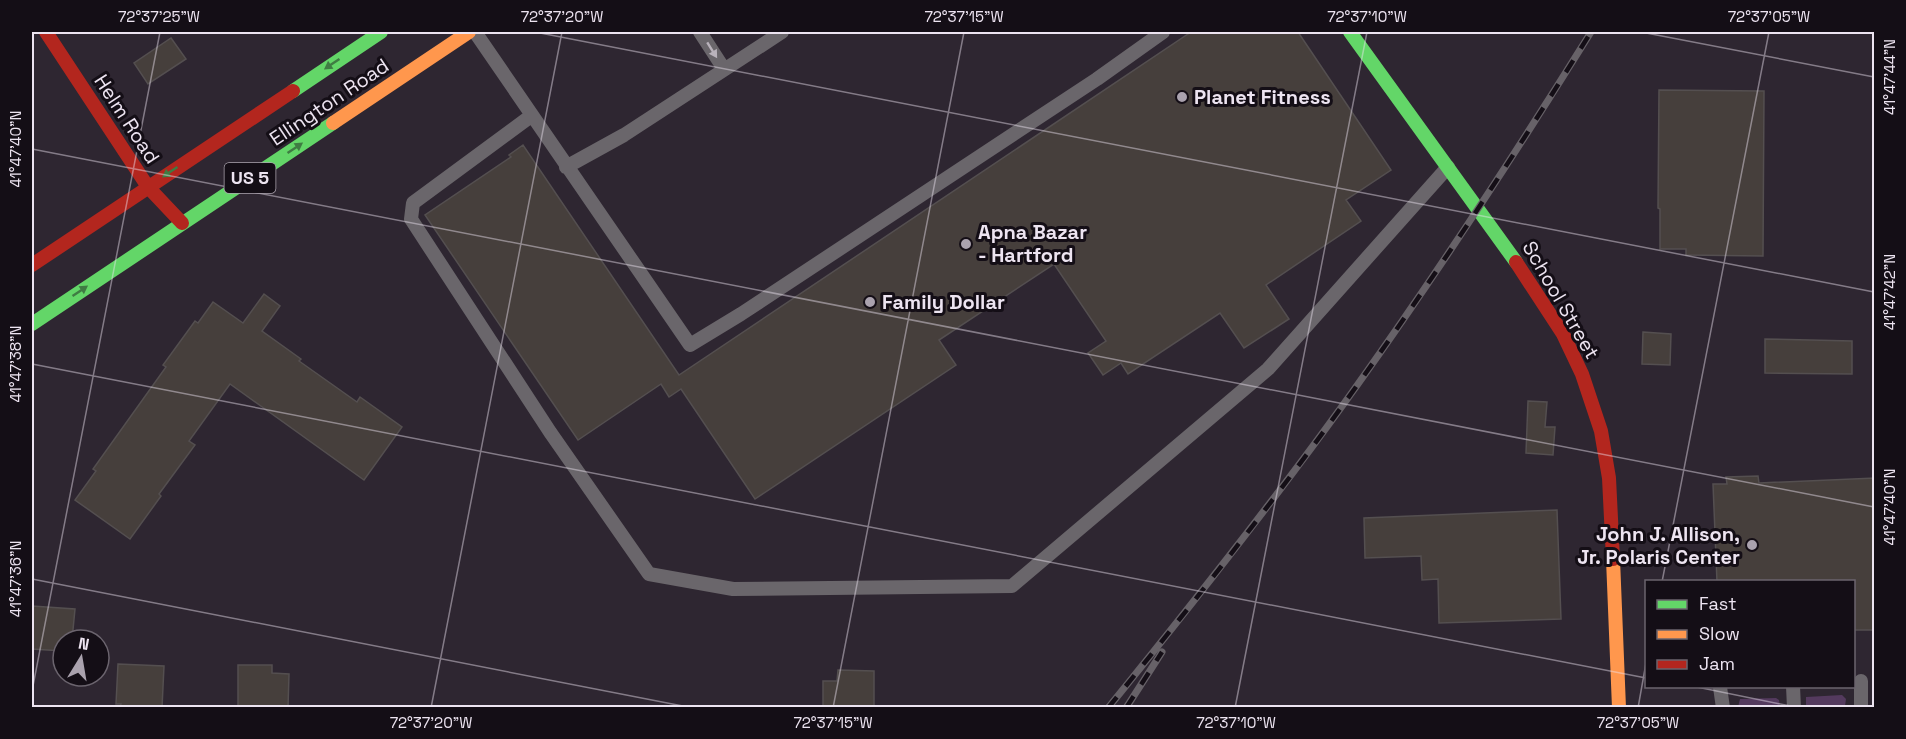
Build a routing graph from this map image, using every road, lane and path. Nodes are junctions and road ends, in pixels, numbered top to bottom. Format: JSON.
{"nodes":[{"id":1,"x":46,"y":32,"type":"edge"},
{"id":2,"x":381,"y":32,"type":"edge"},
{"id":3,"x":469,"y":32,"type":"edge"},
{"id":4,"x":475,"y":32,"type":"edge"},
{"id":5,"x":700,"y":32,"type":"edge"},
{"id":6,"x":782,"y":32,"type":"edge"},
{"id":7,"x":1163,"y":32,"type":"edge"},
{"id":8,"x":1350,"y":32,"type":"edge"},
{"id":9,"x":724,"y":69,"type":"junction"},
{"id":10,"x":531,"y":116,"type":"junction"},
{"id":11,"x":566,"y":167,"type":"junction"},
{"id":12,"x":1448,"y":167,"type":"junction"},
{"id":13,"x":148,"y":187,"type":"junction"},
{"id":14,"x":182,"y":223,"type":"junction"},
{"id":15,"x":32,"y":265,"type":"edge"},
{"id":16,"x":32,"y":324,"type":"edge"},
{"id":17,"x":1861,"y":681,"type":"dead end"},
{"id":18,"x":1720,"y":688,"type":"edge"},
{"id":19,"x":1793,"y":688,"type":"edge"},
{"id":20,"x":1619,"y":708,"type":"edge"},
{"id":21,"x":1723,"y":708,"type":"edge"},
{"id":22,"x":1794,"y":708,"type":"edge"},
{"id":23,"x":1861,"y":708,"type":"edge"}],
"edges":[{"from":1,"to":13,"type":"main road","name":"Helm Road"},
{"from":2,"to":13,"type":"main road","name":"Ellington Road","number":"US 5","one_way":true},
{"from":14,"to":3,"type":"main road","name":"Ellington Road","number":"US 5","one_way":true},
{"from":4,"to":10,"type":"lane"},
{"from":5,"to":9,"type":"lane","one_way":true},
{"from":6,"to":9,"type":"lane"},
{"from":7,"to":11,"type":"lane"},
{"from":8,"to":12,"type":"main road","name":"School Street"},
{"from":9,"to":11,"type":"lane"},
{"from":10,"to":11,"type":"lane"},
{"from":10,"to":12,"type":"lane"},
{"from":12,"to":20,"type":"main road","name":"School Street"},
{"from":13,"to":14,"type":"main road","name":"Helm Road"},
{"from":13,"to":15,"type":"main road","name":"Ellington Road","number":"US 5"},
{"from":16,"to":14,"type":"main road","name":"Ellington Road","number":"US 5","one_way":true},
{"from":17,"to":23,"type":"lane"},
{"from":18,"to":21,"type":"lane"},
{"from":19,"to":22,"type":"lane"}]}
